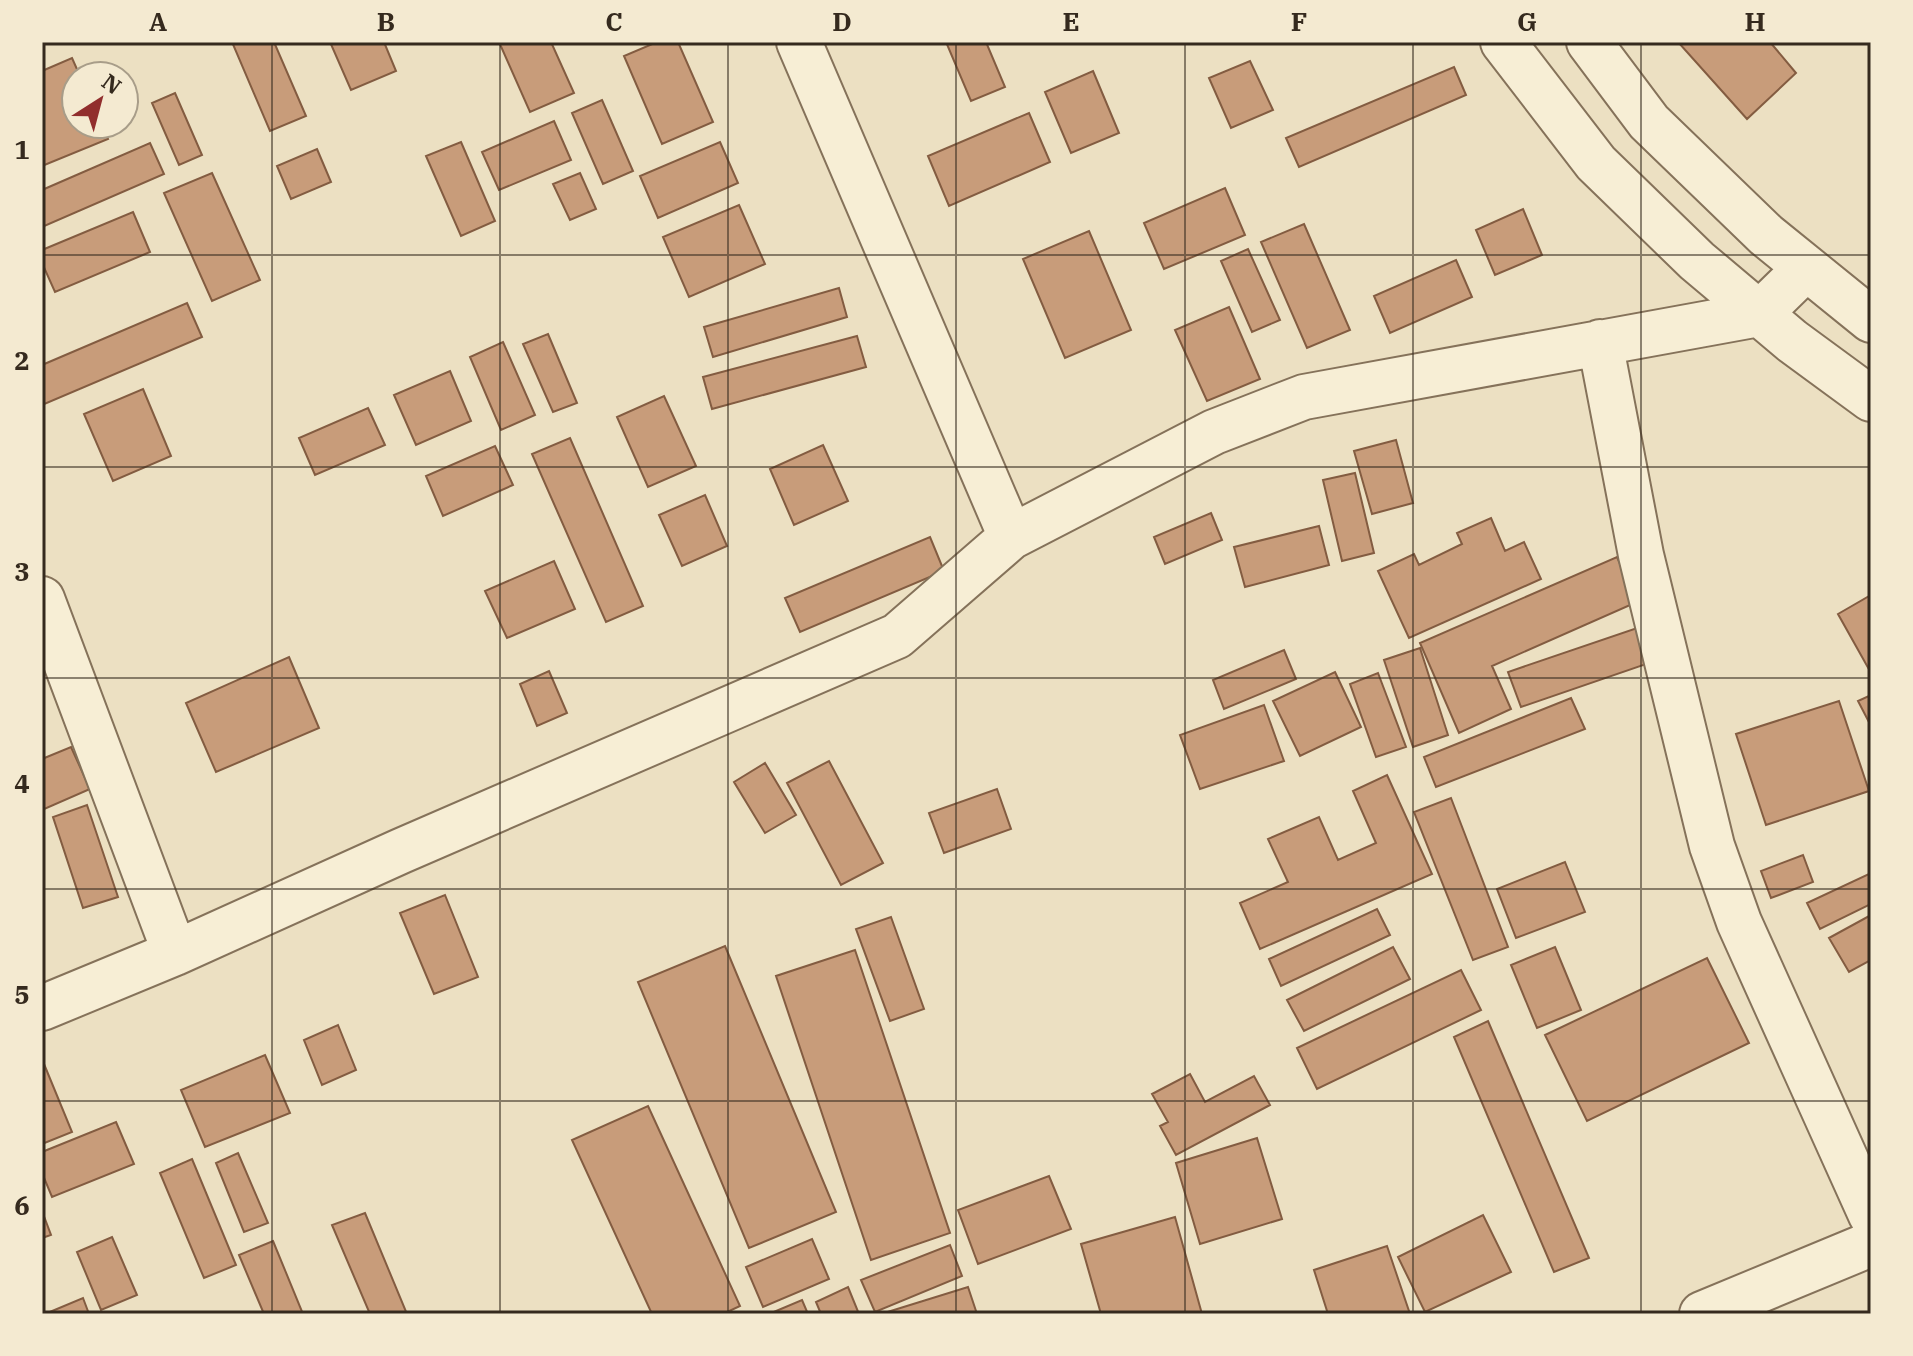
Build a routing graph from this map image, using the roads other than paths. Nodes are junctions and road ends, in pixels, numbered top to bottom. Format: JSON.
{"nodes":[{"id":1,"x":799,"y":42,"type":"edge"},
{"id":2,"x":1503,"y":42,"type":"edge"},
{"id":3,"x":1589,"y":42,"type":"edge"},
{"id":4,"x":1806,"y":268,"type":"junction"},
{"id":5,"x":1759,"y":314,"type":"junction"},
{"id":6,"x":1871,"y":320,"type":"edge"},
{"id":7,"x":1600,"y":342,"type":"junction"},
{"id":8,"x":1871,"y":399,"type":"edge"},
{"id":9,"x":1011,"y":537,"type":"junction"},
{"id":10,"x":42,"y":599,"type":"edge"},
{"id":11,"x":175,"y":953,"type":"junction"},
{"id":12,"x":42,"y":1008,"type":"edge"},
{"id":13,"x":1871,"y":1215,"type":"edge"},
{"id":14,"x":1871,"y":1244,"type":"edge"},
{"id":15,"x":1702,"y":1314,"type":"edge"}],
"edges":[{"from":1,"to":9,"type":"street"},
{"from":2,"to":5,"type":"street"},
{"from":3,"to":4,"type":"street"},
{"from":4,"to":5,"type":"street"},
{"from":4,"to":6,"type":"street"},
{"from":5,"to":7,"type":"street"},
{"from":5,"to":8,"type":"street"},
{"from":7,"to":9,"type":"street"},
{"from":7,"to":13,"type":"street"},
{"from":9,"to":11,"type":"street"},
{"from":10,"to":11,"type":"street"},
{"from":11,"to":12,"type":"street"},
{"from":14,"to":15,"type":"street"}]}
